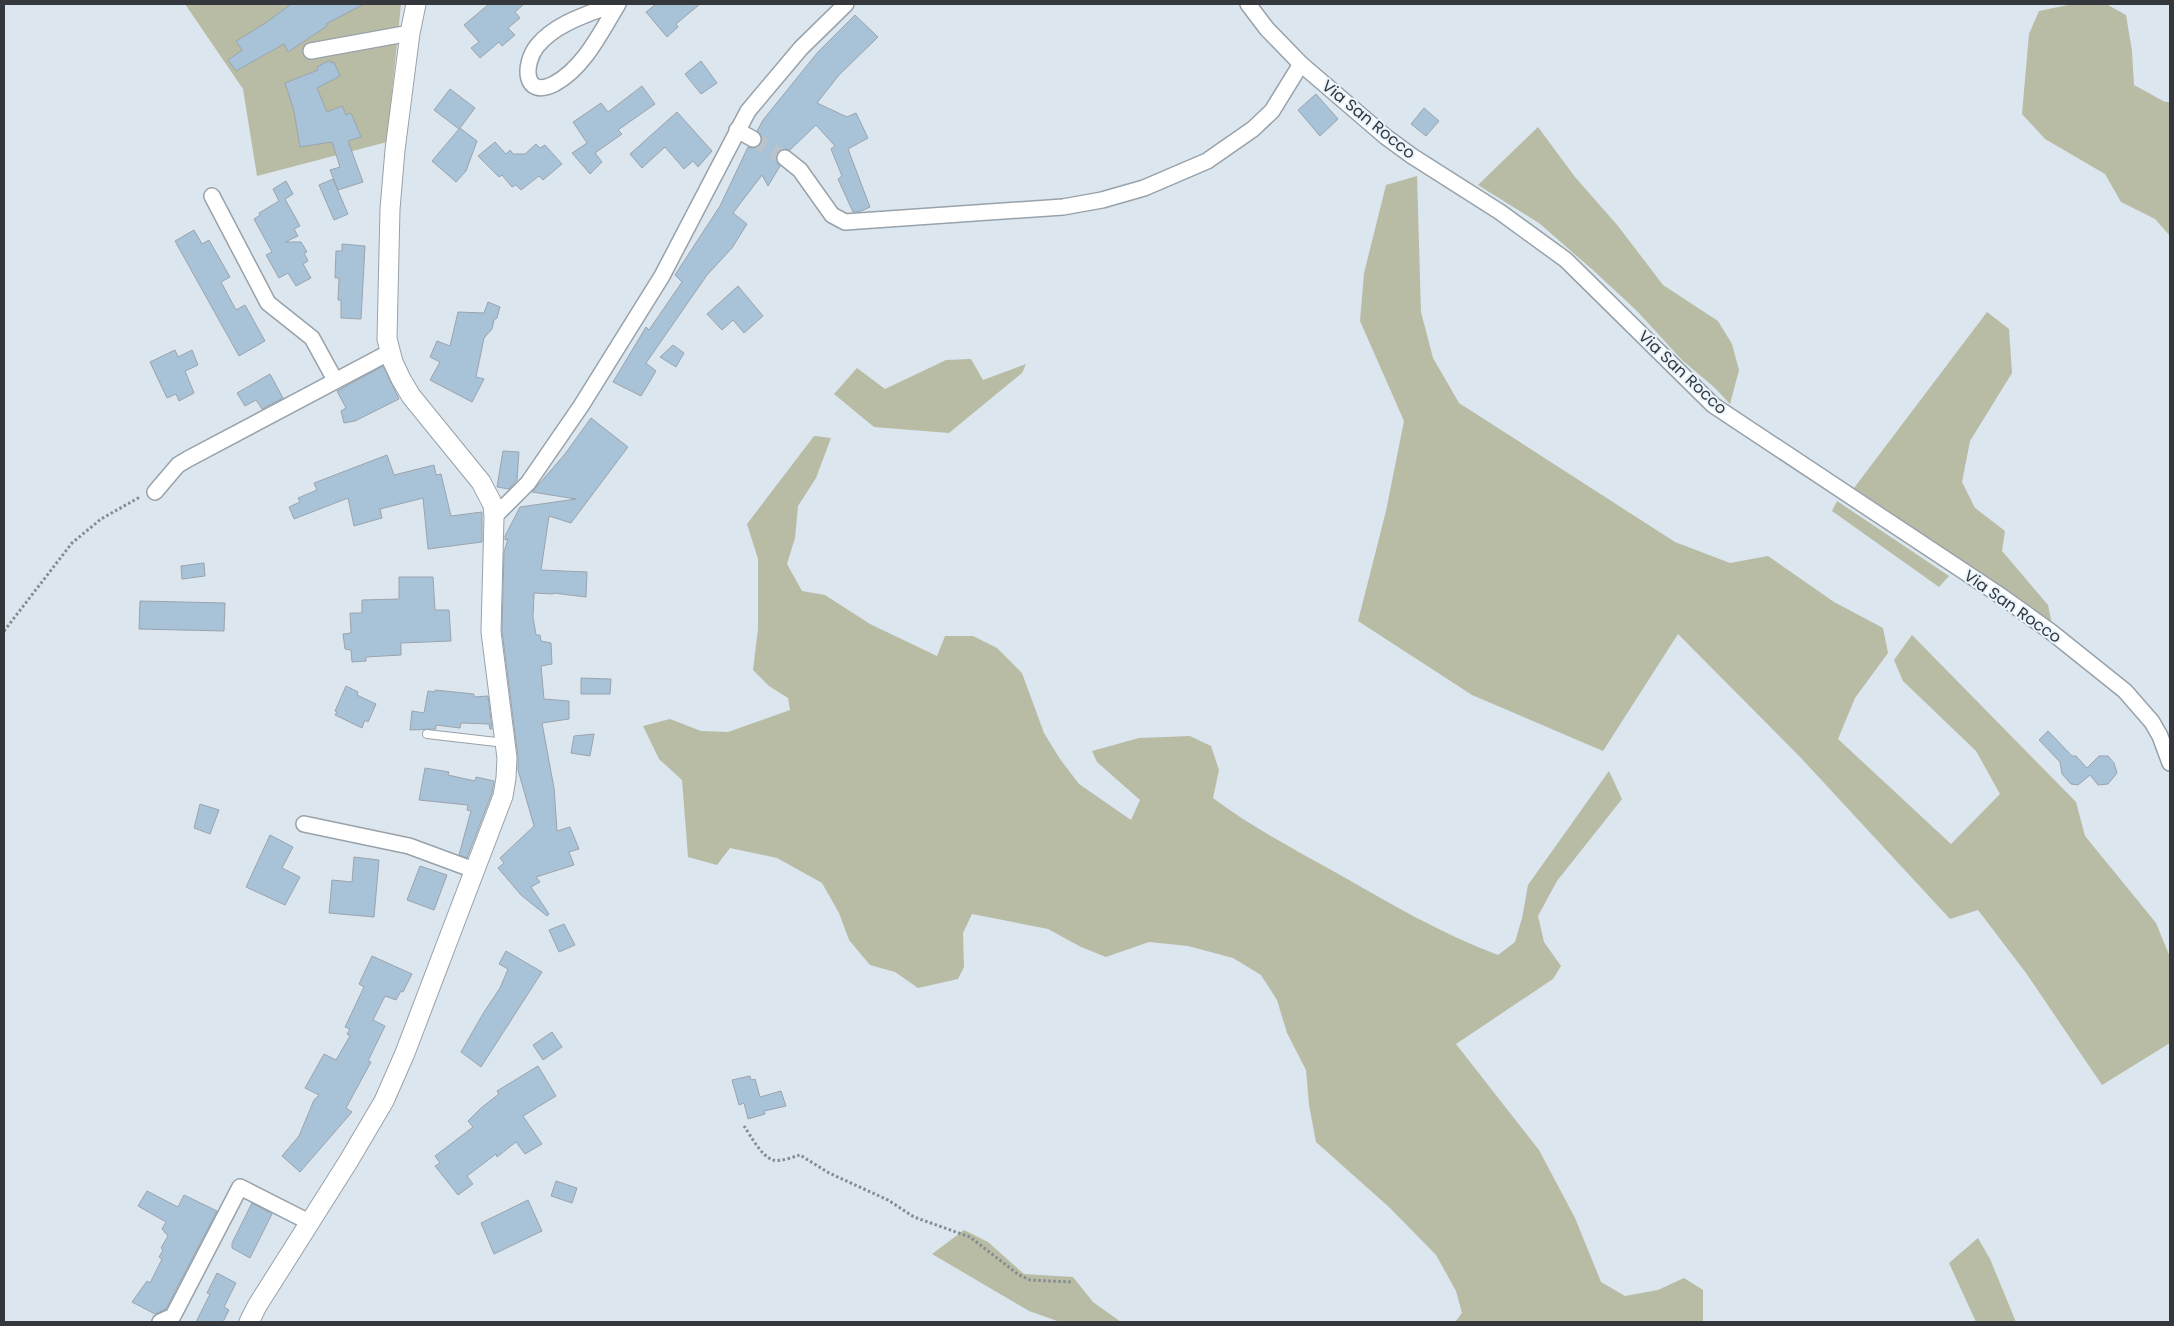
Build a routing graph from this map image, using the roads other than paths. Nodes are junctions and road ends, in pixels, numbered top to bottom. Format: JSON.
{"nodes":[{"id":1,"x":616,"y":4,"type":"edge"},
{"id":2,"x":846,"y":4,"type":"edge"},
{"id":3,"x":1248,"y":4,"type":"edge"},
{"id":4,"x":412,"y":15,"type":"edge"},
{"id":5,"x":311,"y":51,"type":"dead end"},
{"id":6,"x":1301,"y":64,"type":"junction"},
{"id":7,"x":737,"y":130,"type":"junction"},
{"id":8,"x":753,"y":139,"type":"tunnel mouth"},
{"id":9,"x":785,"y":158,"type":"tunnel mouth"},
{"id":10,"x":212,"y":196,"type":"dead end"},
{"id":11,"x":390,"y":352,"type":"junction"},
{"id":12,"x":335,"y":380,"type":"junction"},
{"id":13,"x":155,"y":492,"type":"road end"},
{"id":14,"x":494,"y":517,"type":"junction"},
{"id":15,"x":427,"y":734,"type":"dead end"},
{"id":16,"x":505,"y":743,"type":"junction"},
{"id":17,"x":2170,"y":764,"type":"edge"},
{"id":18,"x":304,"y":824,"type":"dead end"},
{"id":19,"x":474,"y":870,"type":"junction"},
{"id":20,"x":309,"y":1222,"type":"junction"},
{"id":21,"x":160,"y":1322,"type":"edge"},
{"id":22,"x":249,"y":1322,"type":"edge"}],
"edges":[{"from":1,"to":1,"type":"street"},
{"from":2,"to":7,"type":"street"},
{"from":3,"to":6,"type":"street","name":"Via San Rocco"},
{"from":4,"to":5,"type":"street"},
{"from":4,"to":11,"type":"street"},
{"from":6,"to":9,"type":"street"},
{"from":6,"to":17,"type":"street","name":"Via San Rocco"},
{"from":7,"to":8,"type":"street"},
{"from":7,"to":14,"type":"street"},
{"from":10,"to":12,"type":"street"},
{"from":11,"to":12,"type":"street"},
{"from":11,"to":14,"type":"street"},
{"from":12,"to":13,"type":"street"},
{"from":14,"to":16,"type":"street"},
{"from":15,"to":16,"type":"lane"},
{"from":16,"to":19,"type":"street"},
{"from":18,"to":19,"type":"street"},
{"from":19,"to":20,"type":"street"},
{"from":20,"to":21,"type":"street"},
{"from":20,"to":22,"type":"street"}]}
